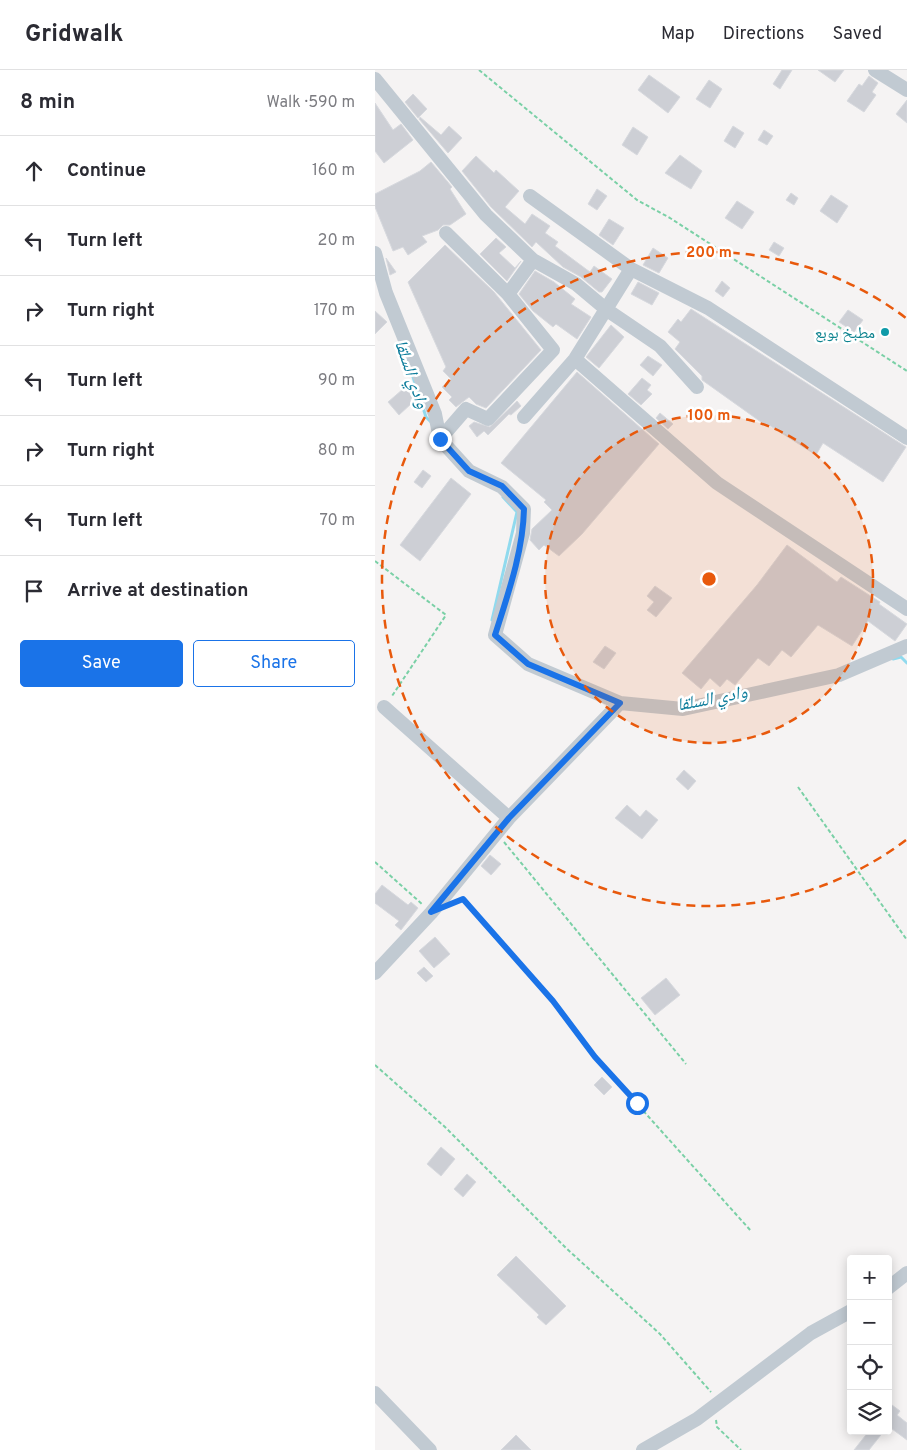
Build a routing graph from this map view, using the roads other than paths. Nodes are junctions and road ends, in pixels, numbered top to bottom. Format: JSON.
{"nodes":[{"id":1,"x":875,"y":70,"type":"edge"},
{"id":2,"x":375,"y":79,"type":"edge"},
{"id":3,"x":907,"y":90,"type":"edge"},
{"id":4,"x":530,"y":196,"type":"dead end"},
{"id":5,"x":446,"y":233,"type":"dead end"},
{"id":6,"x":375,"y":253,"type":"edge"},
{"id":7,"x":533,"y":260,"type":"junction"},
{"id":8,"x":631,"y":268,"type":"junction"},
{"id":9,"x":509,"y":294,"type":"junction"},
{"id":10,"x":607,"y":310,"type":"junction"},
{"id":11,"x":575,"y":359,"type":"junction"},
{"id":12,"x":697,"y":388,"type":"dead end"},
{"id":13,"x":524,"y":417,"type":"dead end"},
{"id":14,"x":907,"y":438,"type":"edge"},
{"id":15,"x":440,"y":439,"type":"junction"},
{"id":16,"x":907,"y":608,"type":"edge"},
{"id":17,"x":907,"y":646,"type":"edge"},
{"id":18,"x":620,"y":703,"type":"junction"},
{"id":19,"x":384,"y":707,"type":"road end"},
{"id":20,"x":509,"y":818,"type":"junction"},
{"id":21,"x":375,"y":974,"type":"edge"},
{"id":22,"x":907,"y":1273,"type":"edge"},
{"id":23,"x":892,"y":1285,"type":"edge"},
{"id":24,"x":847,"y":1313,"type":"edge"},
{"id":25,"x":375,"y":1393,"type":"edge"},
{"id":26,"x":430,"y":1450,"type":"edge"},
{"id":27,"x":643,"y":1450,"type":"edge"}],
"edges":[{"from":1,"to":3,"type":"street"},
{"from":2,"to":7,"type":"street"},
{"from":4,"to":8,"type":"street"},
{"from":5,"to":9,"type":"street"},
{"from":6,"to":15,"type":"street"},
{"from":7,"to":9,"type":"street"},
{"from":7,"to":10,"type":"street"},
{"from":8,"to":10,"type":"street"},
{"from":8,"to":14,"type":"street"},
{"from":9,"to":15,"type":"street"},
{"from":10,"to":11,"type":"street"},
{"from":10,"to":12,"type":"street"},
{"from":11,"to":13,"type":"street"},
{"from":11,"to":16,"type":"street"},
{"from":15,"to":18,"type":"street"},
{"from":17,"to":18,"type":"street"},
{"from":18,"to":20,"type":"street"},
{"from":19,"to":20,"type":"street"},
{"from":20,"to":21,"type":"street"},
{"from":22,"to":23,"type":"street"},
{"from":24,"to":27,"type":"street"},
{"from":25,"to":26,"type":"street"}]}
